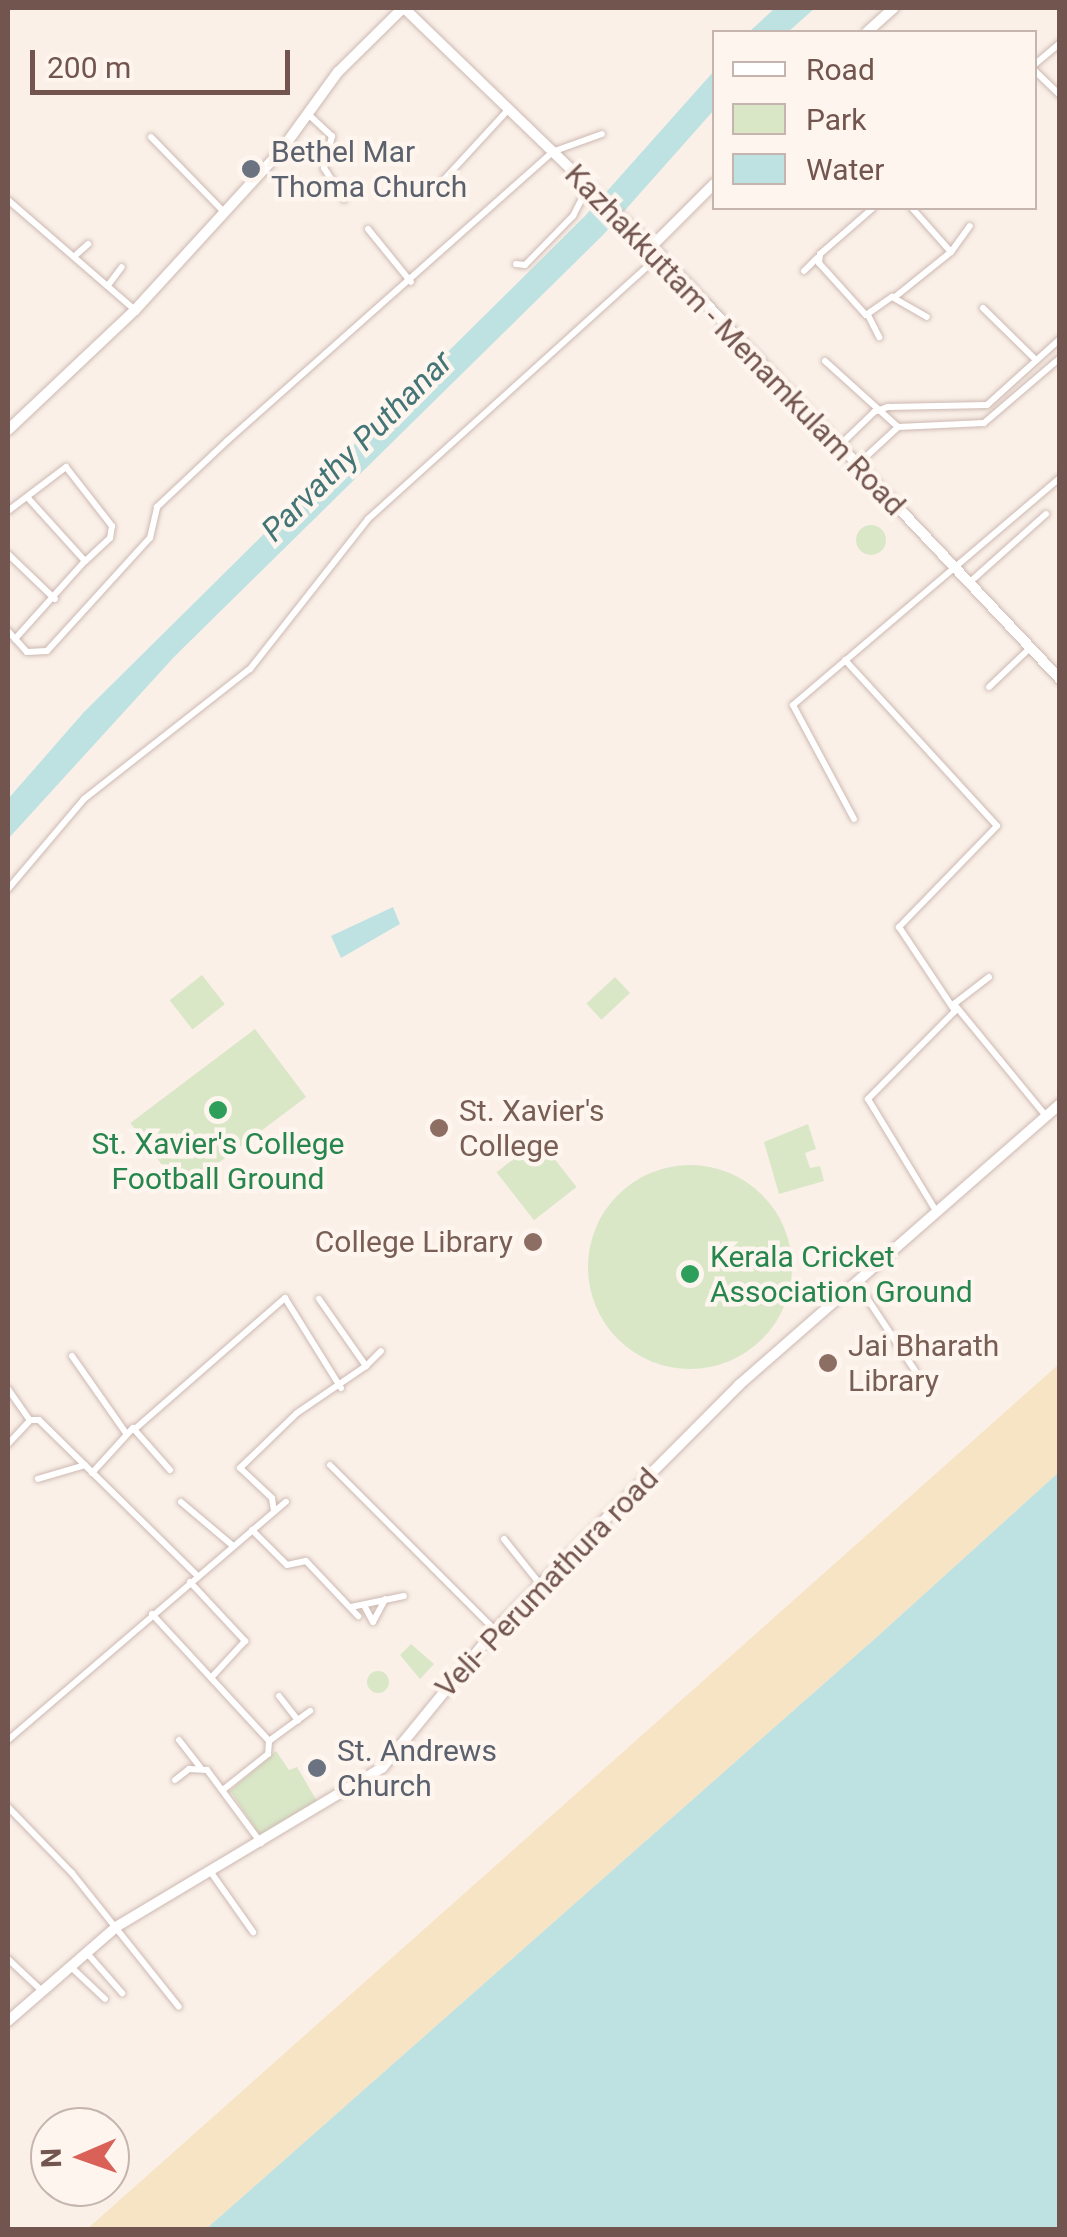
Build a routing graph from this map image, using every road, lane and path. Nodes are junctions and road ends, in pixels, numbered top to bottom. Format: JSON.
{"nodes":[{"id":1,"x":404,"y":8,"type":"edge"},
{"id":2,"x":894,"y":8,"type":"edge"},
{"id":3,"x":870,"y":30,"type":"edge"},
{"id":4,"x":1060,"y":42,"type":"edge"},
{"id":5,"x":1037,"y":65,"type":"edge"},
{"id":6,"x":1037,"y":71,"type":"edge"},
{"id":7,"x":1060,"y":95,"type":"edge"},
{"id":8,"x":509,"y":109,"type":"junction"},
{"id":9,"x":308,"y":114,"type":"junction"},
{"id":10,"x":602,"y":134,"type":"dead end"},
{"id":11,"x":150,"y":137,"type":"dead end"},
{"id":12,"x":552,"y":152,"type":"junction"},
{"id":13,"x":438,"y":186,"type":"dead end"},
{"id":14,"x":712,"y":186,"type":"edge"},
{"id":15,"x":587,"y":188,"type":"junction"},
{"id":16,"x":344,"y":199,"type":"dead end"},
{"id":17,"x":8,"y":200,"type":"edge"},
{"id":18,"x":222,"y":210,"type":"junction"},
{"id":19,"x":871,"y":210,"type":"edge"},
{"id":20,"x":914,"y":210,"type":"edge"},
{"id":21,"x":970,"y":226,"type":"dead end"},
{"id":22,"x":368,"y":229,"type":"dead end"},
{"id":23,"x":88,"y":244,"type":"dead end"},
{"id":24,"x":656,"y":251,"type":"junction"},
{"id":25,"x":952,"y":252,"type":"junction"},
{"id":26,"x":77,"y":254,"type":"junction"},
{"id":27,"x":818,"y":257,"type":"junction"},
{"id":28,"x":516,"y":264,"type":"dead end"},
{"id":29,"x":122,"y":267,"type":"dead end"},
{"id":30,"x":804,"y":270,"type":"dead end"},
{"id":31,"x":411,"y":282,"type":"junction"},
{"id":32,"x":109,"y":284,"type":"junction"},
{"id":33,"x":895,"y":297,"type":"junction"},
{"id":34,"x":984,"y":308,"type":"dead end"},
{"id":35,"x":135,"y":310,"type":"junction"},
{"id":36,"x":868,"y":315,"type":"junction"},
{"id":37,"x":926,"y":317,"type":"dead end"},
{"id":38,"x":880,"y":337,"type":"dead end"},
{"id":39,"x":1059,"y":340,"type":"edge"},
{"id":40,"x":1060,"y":358,"type":"edge"},
{"id":41,"x":1036,"y":360,"type":"junction"},
{"id":42,"x":826,"y":361,"type":"dead end"},
{"id":43,"x":874,"y":412,"type":"junction"},
{"id":44,"x":898,"y":428,"type":"junction"},
{"id":45,"x":8,"y":430,"type":"edge"},
{"id":46,"x":840,"y":444,"type":"junction"},
{"id":47,"x":857,"y":465,"type":"junction"},
{"id":48,"x":1060,"y":478,"type":"edge"},
{"id":49,"x":28,"y":498,"type":"junction"},
{"id":50,"x":8,"y":511,"type":"edge"},
{"id":51,"x":1046,"y":514,"type":"dead end"},
{"id":52,"x":8,"y":554,"type":"edge"},
{"id":53,"x":85,"y":561,"type":"junction"},
{"id":54,"x":955,"y":565,"type":"junction"},
{"id":55,"x":970,"y":582,"type":"junction"},
{"id":56,"x":54,"y":599,"type":"junction"},
{"id":57,"x":8,"y":631,"type":"edge"},
{"id":58,"x":15,"y":640,"type":"junction"},
{"id":59,"x":1030,"y":647,"type":"junction"},
{"id":60,"x":845,"y":660,"type":"junction"},
{"id":61,"x":1060,"y":678,"type":"edge"},
{"id":62,"x":989,"y":688,"type":"dead end"},
{"id":63,"x":854,"y":819,"type":"dead end"},
{"id":64,"x":8,"y":888,"type":"edge"},
{"id":65,"x":989,"y":978,"type":"dead end"},
{"id":66,"x":954,"y":1004,"type":"junction"},
{"id":67,"x":1060,"y":1104,"type":"edge"},
{"id":68,"x":1046,"y":1116,"type":"junction"},
{"id":69,"x":936,"y":1210,"type":"junction"},
{"id":70,"x":856,"y":1282,"type":"junction"},
{"id":71,"x":318,"y":1299,"type":"dead end"},
{"id":72,"x":381,"y":1351,"type":"dead end"},
{"id":73,"x":72,"y":1356,"type":"dead end"},
{"id":74,"x":366,"y":1366,"type":"junction"},
{"id":75,"x":916,"y":1372,"type":"dead end"},
{"id":76,"x":8,"y":1389,"type":"edge"},
{"id":77,"x":341,"y":1389,"type":"junction"},
{"id":78,"x":30,"y":1420,"type":"junction"},
{"id":79,"x":136,"y":1428,"type":"junction"},
{"id":80,"x":126,"y":1433,"type":"junction"},
{"id":81,"x":8,"y":1444,"type":"edge"},
{"id":82,"x":85,"y":1465,"type":"junction"},
{"id":83,"x":330,"y":1465,"type":"dead end"},
{"id":84,"x":170,"y":1470,"type":"dead end"},
{"id":85,"x":92,"y":1472,"type":"junction"},
{"id":86,"x":38,"y":1480,"type":"dead end"},
{"id":87,"x":181,"y":1502,"type":"dead end"},
{"id":88,"x":286,"y":1502,"type":"dead end"},
{"id":89,"x":274,"y":1512,"type":"junction"},
{"id":90,"x":252,"y":1530,"type":"junction"},
{"id":91,"x":504,"y":1540,"type":"dead end"},
{"id":92,"x":232,"y":1546,"type":"junction"},
{"id":93,"x":198,"y":1576,"type":"junction"},
{"id":94,"x":190,"y":1582,"type":"junction"},
{"id":95,"x":541,"y":1585,"type":"junction"},
{"id":96,"x":404,"y":1596,"type":"dead end"},
{"id":97,"x":386,"y":1598,"type":"junction"},
{"id":98,"x":349,"y":1607,"type":"junction"},
{"id":99,"x":364,"y":1607,"type":"junction"},
{"id":100,"x":152,"y":1614,"type":"junction"},
{"id":101,"x":358,"y":1616,"type":"dead end"},
{"id":102,"x":495,"y":1630,"type":"junction"},
{"id":103,"x":211,"y":1678,"type":"junction"},
{"id":104,"x":279,"y":1696,"type":"dead end"},
{"id":105,"x":310,"y":1711,"type":"dead end"},
{"id":106,"x":298,"y":1720,"type":"junction"},
{"id":107,"x":8,"y":1740,"type":"edge"},
{"id":108,"x":179,"y":1740,"type":"dead end"},
{"id":109,"x":269,"y":1741,"type":"junction"},
{"id":110,"x":200,"y":1767,"type":"junction"},
{"id":111,"x":175,"y":1780,"type":"dead end"},
{"id":112,"x":224,"y":1789,"type":"junction"},
{"id":113,"x":8,"y":1807,"type":"edge"},
{"id":114,"x":262,"y":1844,"type":"junction"},
{"id":115,"x":210,"y":1871,"type":"junction"},
{"id":116,"x":116,"y":1926,"type":"junction"},
{"id":117,"x":253,"y":1932,"type":"dead end"},
{"id":118,"x":86,"y":1951,"type":"junction"},
{"id":119,"x":8,"y":1958,"type":"edge"},
{"id":120,"x":68,"y":1966,"type":"junction"},
{"id":121,"x":40,"y":1990,"type":"junction"},
{"id":122,"x":122,"y":1993,"type":"dead end"},
{"id":123,"x":105,"y":1999,"type":"dead end"},
{"id":124,"x":180,"y":2007,"type":"dead end"},
{"id":125,"x":8,"y":2021,"type":"edge"}],
"edges":[{"from":1,"to":8,"type":"main road","name":"Kazhakkuttam - Menamkulam Road"},
{"from":1,"to":9,"type":"main road"},
{"from":2,"to":3,"type":"main road"},
{"from":4,"to":5,"type":"street"},
{"from":6,"to":7,"type":"street"},
{"from":8,"to":12,"type":"main road","name":"Kazhakkuttam - Menamkulam Road"},
{"from":8,"to":13,"type":"street"},
{"from":9,"to":16,"type":"street"},
{"from":9,"to":18,"type":"main road"},
{"from":10,"to":12,"type":"street"},
{"from":11,"to":18,"type":"street"},
{"from":12,"to":15,"type":"main road","name":"Kazhakkuttam - Menamkulam Road"},
{"from":12,"to":31,"type":"street"},
{"from":14,"to":24,"type":"main road"},
{"from":15,"to":24,"type":"main road","name":"Kazhakkuttam - Menamkulam Road"},
{"from":15,"to":28,"type":"street"},
{"from":17,"to":26,"type":"street"},
{"from":18,"to":35,"type":"main road"},
{"from":19,"to":27,"type":"street"},
{"from":20,"to":25,"type":"street"},
{"from":21,"to":25,"type":"street"},
{"from":22,"to":31,"type":"street"},
{"from":23,"to":26,"type":"street"},
{"from":24,"to":46,"type":"main road","name":"Kazhakkuttam - Menamkulam Road"},
{"from":24,"to":64,"type":"street"},
{"from":25,"to":33,"type":"street"},
{"from":26,"to":32,"type":"street"},
{"from":27,"to":30,"type":"street"},
{"from":27,"to":36,"type":"street"},
{"from":29,"to":32,"type":"street"},
{"from":31,"to":58,"type":"street"},
{"from":32,"to":35,"type":"street"},
{"from":33,"to":36,"type":"street"},
{"from":33,"to":37,"type":"street"},
{"from":34,"to":41,"type":"street"},
{"from":35,"to":45,"type":"main road"},
{"from":36,"to":38,"type":"street"},
{"from":39,"to":41,"type":"street"},
{"from":40,"to":44,"type":"street"},
{"from":41,"to":43,"type":"street"},
{"from":42,"to":43,"type":"street"},
{"from":43,"to":44,"type":"street"},
{"from":43,"to":46,"type":"street"},
{"from":44,"to":47,"type":"street"},
{"from":46,"to":47,"type":"main road","name":"Kazhakkuttam - Menamkulam Road"},
{"from":47,"to":54,"type":"main road","name":"Kazhakkuttam - Menamkulam Road"},
{"from":48,"to":54,"type":"street"},
{"from":49,"to":50,"type":"street"},
{"from":49,"to":53,"type":"street"},
{"from":49,"to":53,"type":"street"},
{"from":51,"to":55,"type":"street"},
{"from":52,"to":56,"type":"street"},
{"from":53,"to":56,"type":"street"},
{"from":54,"to":55,"type":"main road","name":"Kazhakkuttam - Menamkulam Road"},
{"from":54,"to":60,"type":"street"},
{"from":55,"to":59,"type":"main road","name":"Kazhakkuttam - Menamkulam Road"},
{"from":56,"to":58,"type":"street"},
{"from":57,"to":58,"type":"street"},
{"from":59,"to":61,"type":"main road","name":"Kazhakkuttam - Menamkulam Road"},
{"from":59,"to":62,"type":"street"},
{"from":60,"to":63,"type":"street"},
{"from":60,"to":66,"type":"street"},
{"from":65,"to":66,"type":"street"},
{"from":66,"to":68,"type":"street"},
{"from":66,"to":69,"type":"street"},
{"from":67,"to":68,"type":"main road","name":"Veli- Perumathura road"},
{"from":68,"to":69,"type":"main road","name":"Veli- Perumathura road"},
{"from":69,"to":70,"type":"main road","name":"Veli- Perumathura road"},
{"from":70,"to":75,"type":"street"},
{"from":70,"to":95,"type":"main road","name":"Veli- Perumathura road"},
{"from":71,"to":74,"type":"street"},
{"from":72,"to":74,"type":"street"},
{"from":73,"to":80,"type":"street"},
{"from":74,"to":77,"type":"street"},
{"from":76,"to":78,"type":"street"},
{"from":77,"to":79,"type":"street"},
{"from":77,"to":89,"type":"street"},
{"from":78,"to":81,"type":"street"},
{"from":78,"to":82,"type":"street"},
{"from":79,"to":80,"type":"street"},
{"from":79,"to":84,"type":"street"},
{"from":80,"to":85,"type":"street"},
{"from":82,"to":85,"type":"street"},
{"from":82,"to":86,"type":"street"},
{"from":83,"to":102,"type":"street"},
{"from":85,"to":93,"type":"street"},
{"from":87,"to":92,"type":"street"},
{"from":88,"to":89,"type":"street"},
{"from":89,"to":90,"type":"street"},
{"from":90,"to":92,"type":"street"},
{"from":90,"to":98,"type":"street"},
{"from":91,"to":95,"type":"street"},
{"from":92,"to":93,"type":"street"},
{"from":93,"to":94,"type":"street"},
{"from":94,"to":100,"type":"street"},
{"from":94,"to":103,"type":"street"},
{"from":95,"to":102,"type":"main road","name":"Veli- Perumathura road"},
{"from":96,"to":97,"type":"street"},
{"from":97,"to":99,"type":"street"},
{"from":97,"to":99,"type":"street"},
{"from":98,"to":99,"type":"street"},
{"from":98,"to":101,"type":"street"},
{"from":100,"to":103,"type":"street"},
{"from":100,"to":107,"type":"street"},
{"from":102,"to":114,"type":"main road","name":"Veli- Perumathura road"},
{"from":103,"to":109,"type":"street"},
{"from":104,"to":106,"type":"street"},
{"from":105,"to":106,"type":"street"},
{"from":106,"to":109,"type":"street"},
{"from":108,"to":110,"type":"street"},
{"from":109,"to":112,"type":"street"},
{"from":110,"to":111,"type":"street"},
{"from":110,"to":112,"type":"street"},
{"from":112,"to":114,"type":"street"},
{"from":113,"to":116,"type":"street"},
{"from":114,"to":115,"type":"main road","name":"Veli- Perumathura road"},
{"from":115,"to":116,"type":"main road","name":"Veli- Perumathura road"},
{"from":115,"to":117,"type":"street"},
{"from":116,"to":118,"type":"main road","name":"Veli- Perumathura road"},
{"from":116,"to":124,"type":"street"},
{"from":118,"to":120,"type":"main road","name":"Veli- Perumathura road"},
{"from":118,"to":122,"type":"street"},
{"from":119,"to":121,"type":"street"},
{"from":120,"to":121,"type":"main road","name":"Veli- Perumathura road"},
{"from":120,"to":123,"type":"street"},
{"from":121,"to":125,"type":"main road","name":"Veli- Perumathura road"}]}
